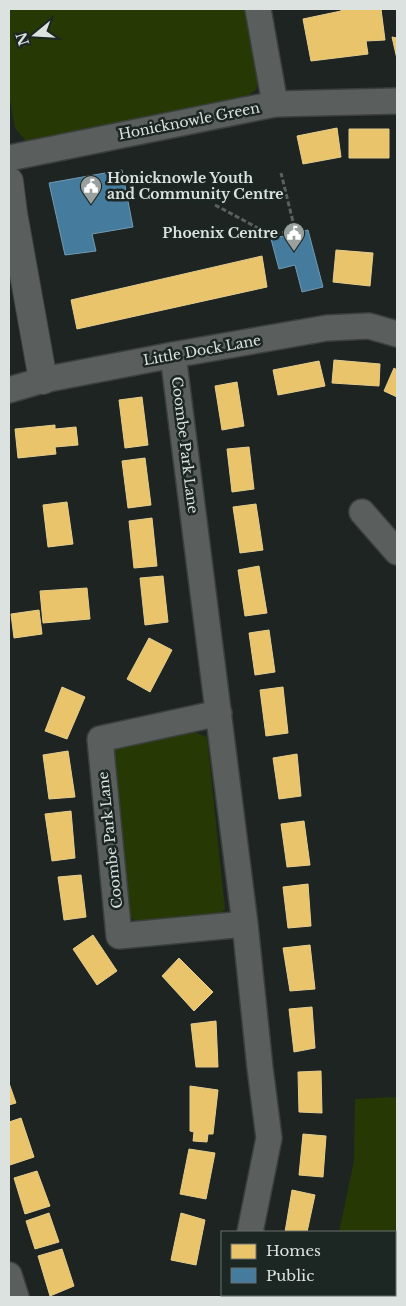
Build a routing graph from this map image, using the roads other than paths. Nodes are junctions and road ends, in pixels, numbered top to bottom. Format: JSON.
{"nodes":[{"id":1,"x":258,"y":9,"type":"edge"},
{"id":2,"x":397,"y":101,"type":"edge"},
{"id":3,"x":275,"y":104,"type":"junction"},
{"id":4,"x":9,"y":158,"type":"edge"},
{"id":5,"x":9,"y":181,"type":"edge"},
{"id":6,"x":11,"y":213,"type":"edge"},
{"id":7,"x":397,"y":334,"type":"edge"},
{"id":8,"x":173,"y":355,"type":"junction"},
{"id":9,"x":43,"y":380,"type":"junction"},
{"id":10,"x":9,"y":390,"type":"edge"},
{"id":11,"x":362,"y":512,"type":"dead end"},
{"id":12,"x":397,"y":552,"type":"edge"},
{"id":13,"x":219,"y":713,"type":"junction"},
{"id":14,"x":245,"y":924,"type":"junction"},
{"id":15,"x":250,"y":1231,"type":"edge"},
{"id":16,"x":9,"y":1275,"type":"edge"},
{"id":17,"x":16,"y":1297,"type":"edge"}],
"edges":[{"from":1,"to":3,"type":"street","name":"Honicknowle Green"},
{"from":2,"to":3,"type":"street"},
{"from":3,"to":4,"type":"street","name":"Honicknowle Green"},
{"from":5,"to":6,"type":"street"},
{"from":6,"to":9,"type":"street"},
{"from":7,"to":8,"type":"street","name":"Little Dock Lane"},
{"from":8,"to":9,"type":"street","name":"Little Dock Lane"},
{"from":8,"to":13,"type":"street","name":"Coombe Park Lane"},
{"from":9,"to":10,"type":"street","name":"Little Dock Lane"},
{"from":11,"to":12,"type":"street"},
{"from":13,"to":14,"type":"street","name":"Coombe Park Lane"},
{"from":13,"to":14,"type":"street","name":"Coombe Park Lane"},
{"from":14,"to":15,"type":"street","name":"Coombe Park Lane"},
{"from":16,"to":17,"type":"street"}]}
